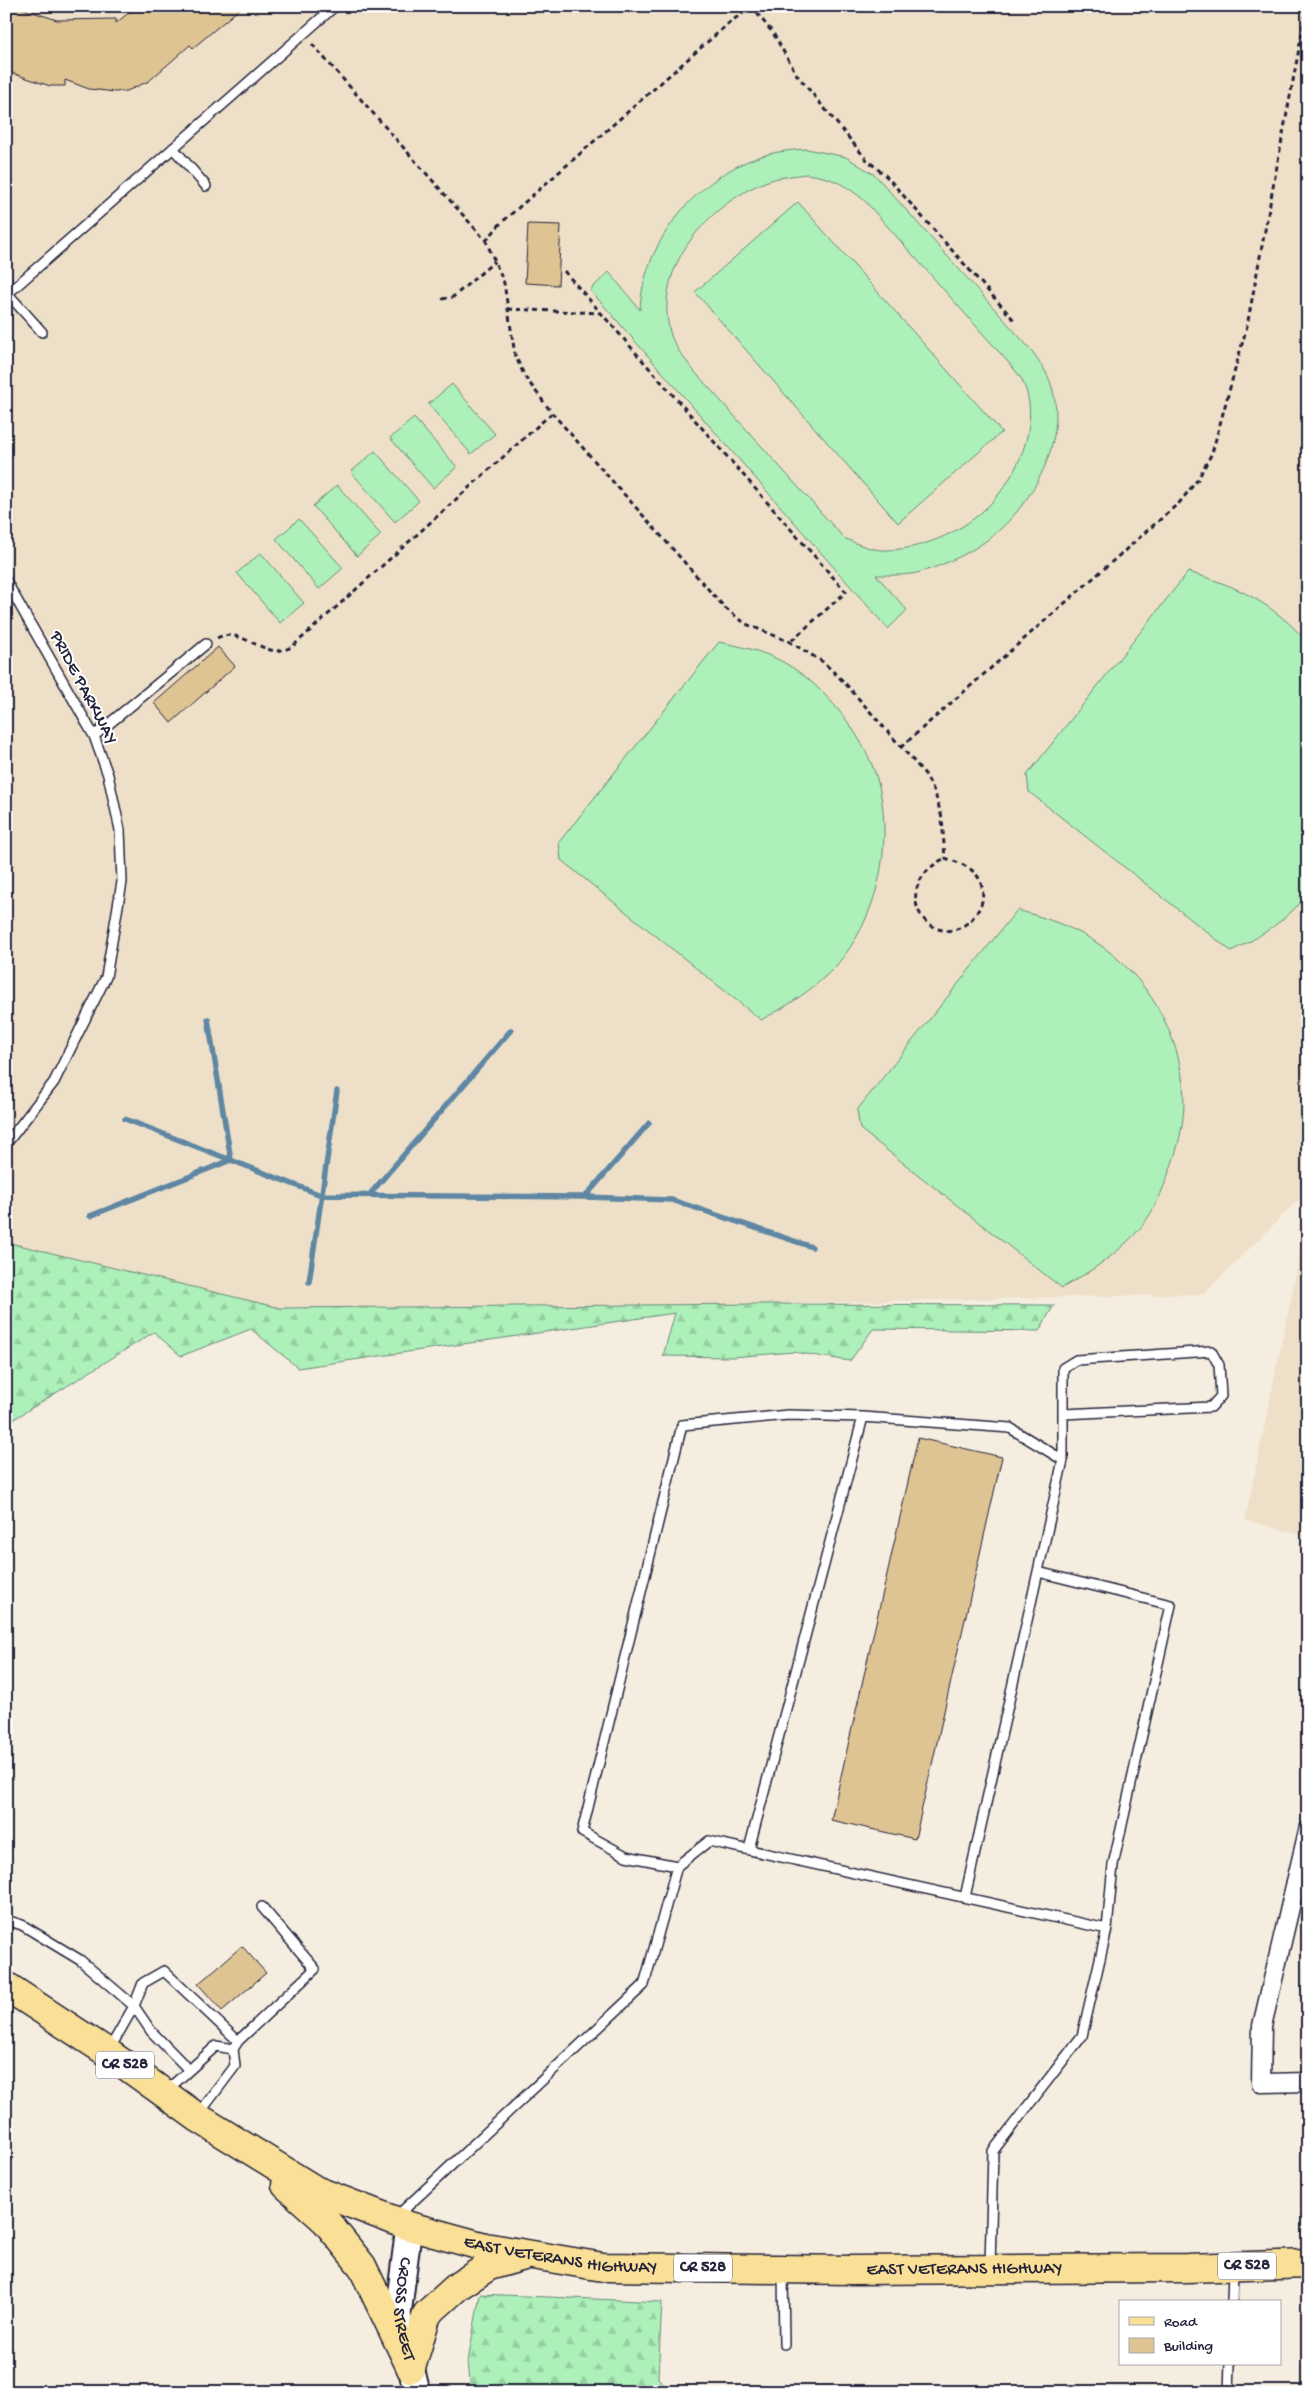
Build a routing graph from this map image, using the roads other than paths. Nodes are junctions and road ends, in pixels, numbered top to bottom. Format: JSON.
{"nodes":[{"id":1,"x":335,"y":6,"type":"edge"},
{"id":2,"x":173,"y":148,"type":"junction"},
{"id":3,"x":206,"y":186,"type":"dead end"},
{"id":4,"x":7,"y":294,"type":"edge"},
{"id":5,"x":42,"y":332,"type":"dead end"},
{"id":6,"x":6,"y":582,"type":"edge"},
{"id":7,"x":206,"y":644,"type":"road end"},
{"id":8,"x":94,"y":736,"type":"junction"},
{"id":9,"x":6,"y":1144,"type":"edge"},
{"id":10,"x":1064,"y":1414,"type":"junction"},
{"id":11,"x":863,"y":1417,"type":"junction"},
{"id":12,"x":1063,"y":1460,"type":"junction"},
{"id":13,"x":1038,"y":1572,"type":"junction"},
{"id":14,"x":1308,"y":1831,"type":"edge"},
{"id":15,"x":749,"y":1850,"type":"junction"},
{"id":16,"x":677,"y":1866,"type":"junction"},
{"id":17,"x":964,"y":1897,"type":"junction"},
{"id":18,"x":262,"y":1907,"type":"dead end"},
{"id":19,"x":6,"y":1920,"type":"edge"},
{"id":20,"x":1107,"y":1929,"type":"junction"},
{"id":21,"x":6,"y":1986,"type":"edge"},
{"id":22,"x":134,"y":2006,"type":"junction"},
{"id":23,"x":235,"y":2045,"type":"junction"},
{"id":24,"x":107,"y":2052,"type":"junction"},
{"id":25,"x":189,"y":2070,"type":"junction"},
{"id":26,"x":1308,"y":2082,"type":"edge"},
{"id":27,"x":164,"y":2093,"type":"junction"},
{"id":28,"x":196,"y":2117,"type":"junction"},
{"id":29,"x":243,"y":2146,"type":"junction"},
{"id":30,"x":401,"y":2223,"type":"junction"},
{"id":31,"x":528,"y":2254,"type":"junction"},
{"id":32,"x":1308,"y":2264,"type":"edge"},
{"id":33,"x":1233,"y":2266,"type":"junction"},
{"id":34,"x":783,"y":2269,"type":"junction"},
{"id":35,"x":990,"y":2269,"type":"junction"},
{"id":36,"x":1232,"y":2300,"type":"edge"},
{"id":37,"x":784,"y":2344,"type":"dead end"},
{"id":38,"x":1230,"y":2366,"type":"edge"},
{"id":39,"x":414,"y":2380,"type":"edge"},
{"id":40,"x":1229,"y":2392,"type":"edge"}],
"edges":[{"from":1,"to":2,"type":"lane"},
{"from":2,"to":3,"type":"lane"},
{"from":2,"to":4,"type":"lane"},
{"from":4,"to":5,"type":"lane"},
{"from":6,"to":8,"type":"lane","name":"PRIDE PARKWAY"},
{"from":7,"to":8,"type":"lane"},
{"from":8,"to":9,"type":"lane","name":"PRIDE PARKWAY"},
{"from":10,"to":10,"type":"lane"},
{"from":10,"to":12,"type":"lane"},
{"from":11,"to":12,"type":"lane"},
{"from":11,"to":15,"type":"lane"},
{"from":11,"to":16,"type":"lane"},
{"from":12,"to":13,"type":"lane"},
{"from":13,"to":17,"type":"lane"},
{"from":13,"to":20,"type":"lane"},
{"from":14,"to":26,"type":"street"},
{"from":15,"to":16,"type":"lane"},
{"from":15,"to":17,"type":"lane"},
{"from":16,"to":30,"type":"lane"},
{"from":17,"to":20,"type":"lane"},
{"from":18,"to":23,"type":"lane"},
{"from":19,"to":22,"type":"lane"},
{"from":20,"to":35,"type":"lane"},
{"from":21,"to":24,"type":"main road","name":"EAST VETERANS HIGHWAY","number":"CR 528"},
{"from":22,"to":23,"type":"lane"},
{"from":22,"to":24,"type":"lane"},
{"from":22,"to":25,"type":"lane"},
{"from":23,"to":25,"type":"lane"},
{"from":23,"to":28,"type":"lane"},
{"from":24,"to":27,"type":"main road","name":"EAST VETERANS HIGHWAY","number":"CR 528"},
{"from":25,"to":27,"type":"lane"},
{"from":27,"to":28,"type":"main road","name":"EAST VETERANS HIGHWAY","number":"CR 528"},
{"from":28,"to":29,"type":"main road","name":"EAST VETERANS HIGHWAY","number":"CR 528"},
{"from":29,"to":30,"type":"main road","name":"EAST VETERANS HIGHWAY","number":"CR 528"},
{"from":29,"to":39,"type":"main road"},
{"from":30,"to":31,"type":"main road","name":"EAST VETERANS HIGHWAY","number":"CR 528"},
{"from":30,"to":39,"type":"main road","name":"CROSS STREET"},
{"from":31,"to":34,"type":"main road","name":"EAST VETERANS HIGHWAY","number":"CR 528"},
{"from":31,"to":39,"type":"main road"},
{"from":32,"to":33,"type":"main road","number":"CR 528"},
{"from":33,"to":35,"type":"main road","name":"EAST VETERANS HIGHWAY","number":"CR 528"},
{"from":33,"to":36,"type":"lane"},
{"from":34,"to":35,"type":"main road","name":"EAST VETERANS HIGHWAY","number":"CR 528"},
{"from":34,"to":37,"type":"lane"},
{"from":38,"to":40,"type":"lane"}]}
